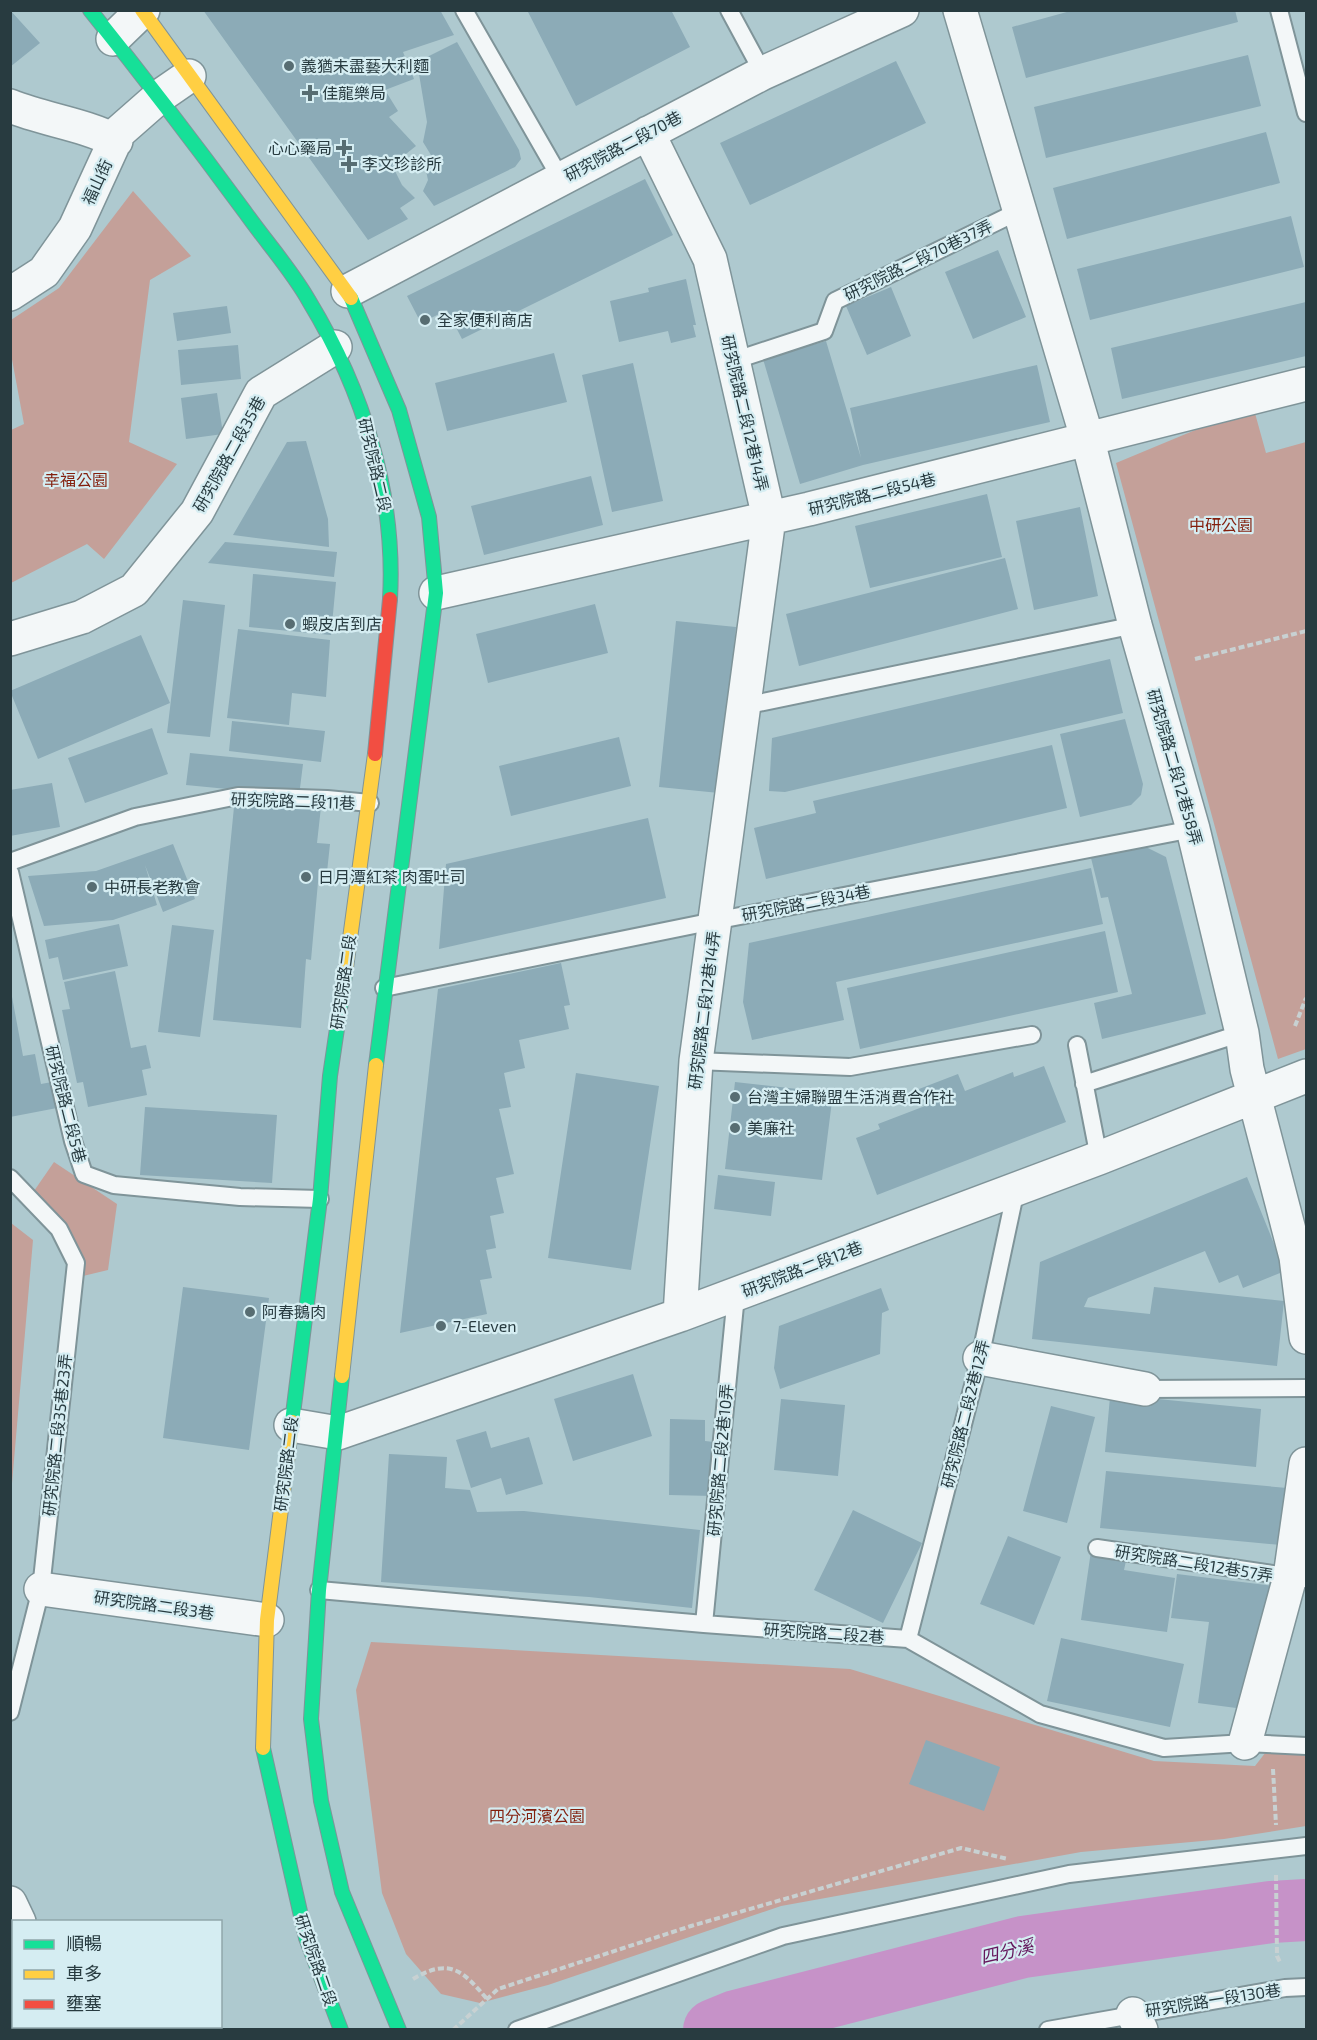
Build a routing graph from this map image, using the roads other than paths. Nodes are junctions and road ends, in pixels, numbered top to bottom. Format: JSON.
{"nodes":[{"id":1,"x":90,"y":10,"type":"edge"},
{"id":2,"x":464,"y":10,"type":"edge"},
{"id":3,"x":729,"y":10,"type":"edge"},
{"id":4,"x":902,"y":10,"type":"edge"},
{"id":5,"x":960,"y":10,"type":"edge"},
{"id":6,"x":1279,"y":10,"type":"edge"},
{"id":7,"x":142,"y":11,"type":"edge"},
{"id":8,"x":113,"y":39,"type":"junction"},
{"id":9,"x":763,"y":73,"type":"junction"},
{"id":10,"x":189,"y":76,"type":"junction"},
{"id":11,"x":160,"y":96,"type":"junction"},
{"id":12,"x":10,"y":106,"type":"edge"},
{"id":13,"x":1306,"y":113,"type":"edge"},
{"id":14,"x":648,"y":133,"type":"junction"},
{"id":15,"x":116,"y":141,"type":"junction"},
{"id":16,"x":561,"y":179,"type":"junction"},
{"id":17,"x":1019,"y":211,"type":"junction"},
{"id":18,"x":348,"y":291,"type":"junction"},
{"id":19,"x":10,"y":294,"type":"edge"},
{"id":20,"x":335,"y":347,"type":"junction"},
{"id":21,"x":733,"y":361,"type":"junction"},
{"id":22,"x":1306,"y":384,"type":"edge"},
{"id":23,"x":1088,"y":441,"type":"junction"},
{"id":24,"x":770,"y":518,"type":"junction"},
{"id":25,"x":436,"y":593,"type":"junction"},
{"id":26,"x":1135,"y":624,"type":"junction"},
{"id":27,"x":10,"y":639,"type":"edge"},
{"id":28,"x":744,"y":706,"type":"junction"},
{"id":29,"x":370,"y":804,"type":"junction"},
{"id":30,"x":1193,"y":829,"type":"junction"},
{"id":31,"x":10,"y":862,"type":"edge"},
{"id":32,"x":10,"y":872,"type":"edge"},
{"id":33,"x":714,"y":921,"type":"junction"},
{"id":34,"x":384,"y":988,"type":"junction"},
{"id":35,"x":1242,"y":1033,"type":"junction"},
{"id":36,"x":1032,"y":1035,"type":"dead end"},
{"id":37,"x":1077,"y":1046,"type":"dead end"},
{"id":38,"x":696,"y":1061,"type":"junction"},
{"id":39,"x":1306,"y":1076,"type":"edge"},
{"id":40,"x":1084,"y":1084,"type":"junction"},
{"id":41,"x":1256,"y":1095,"type":"junction"},
{"id":42,"x":1099,"y":1158,"type":"junction"},
{"id":43,"x":10,"y":1178,"type":"edge"},
{"id":44,"x":1016,"y":1188,"type":"junction"},
{"id":45,"x":320,"y":1199,"type":"junction"},
{"id":46,"x":1301,"y":1256,"type":"edge"},
{"id":47,"x":736,"y":1295,"type":"junction"},
{"id":48,"x":680,"y":1315,"type":"junction"},
{"id":49,"x":1306,"y":1337,"type":"edge"},
{"id":50,"x":980,"y":1358,"type":"junction"},
{"id":51,"x":1306,"y":1388,"type":"edge"},
{"id":52,"x":1145,"y":1389,"type":"joint"},
{"id":53,"x":291,"y":1425,"type":"junction"},
{"id":54,"x":338,"y":1433,"type":"junction"},
{"id":55,"x":1306,"y":1464,"type":"edge"},
{"id":56,"x":1097,"y":1548,"type":"dead end"},
{"id":57,"x":1298,"y":1578,"type":"edge"},
{"id":58,"x":41,"y":1589,"type":"junction"},
{"id":59,"x":319,"y":1590,"type":"junction"},
{"id":60,"x":267,"y":1620,"type":"junction"},
{"id":61,"x":704,"y":1624,"type":"junction"},
{"id":62,"x":908,"y":1639,"type":"junction"},
{"id":63,"x":10,"y":1712,"type":"edge"},
{"id":64,"x":1258,"y":1744,"type":"junction"},
{"id":65,"x":1306,"y":1746,"type":"edge"},
{"id":66,"x":1306,"y":1846,"type":"edge"},
{"id":67,"x":10,"y":1903,"type":"edge"},
{"id":68,"x":18,"y":1920,"type":"edge"},
{"id":69,"x":1306,"y":1987,"type":"edge"},
{"id":70,"x":1137,"y":2022,"type":"edge"},
{"id":71,"x":341,"y":2030,"type":"edge"},
{"id":72,"x":399,"y":2030,"type":"edge"},
{"id":73,"x":516,"y":2030,"type":"edge"},
{"id":74,"x":1048,"y":2030,"type":"edge"}],
"edges":[{"from":1,"to":8,"type":"main road","name":"研究院路二段"},
{"from":2,"to":16,"type":"lane"},
{"from":3,"to":9,"type":"lane"},
{"from":4,"to":9,"type":"street","name":"研究院路二段70巷"},
{"from":5,"to":17,"type":"street"},
{"from":6,"to":13,"type":"lane"},
{"from":7,"to":8,"type":"street"},
{"from":7,"to":10,"type":"main road"},
{"from":8,"to":11,"type":"main road","name":"研究院路二段"},
{"from":9,"to":14,"type":"street","name":"研究院路二段70巷"},
{"from":10,"to":11,"type":"street","name":"福山街"},
{"from":10,"to":18,"type":"main road"},
{"from":11,"to":15,"type":"street","name":"福山街"},
{"from":11,"to":20,"type":"main road","name":"研究院路二段"},
{"from":12,"to":15,"type":"street"},
{"from":14,"to":16,"type":"street","name":"研究院路二段70巷"},
{"from":14,"to":21,"type":"street","name":"研究院路二段12巷14弄"},
{"from":15,"to":19,"type":"street","name":"福山街"},
{"from":16,"to":18,"type":"street","name":"研究院路二段70巷"},
{"from":17,"to":21,"type":"lane","name":"研究院路二段70巷37弄"},
{"from":17,"to":23,"type":"street"},
{"from":18,"to":25,"type":"main road"},
{"from":20,"to":27,"type":"street","name":"研究院路二段35巷"},
{"from":20,"to":29,"type":"main road","name":"研究院路二段"},
{"from":21,"to":24,"type":"street","name":"研究院路二段12巷14弄"},
{"from":22,"to":23,"type":"street","name":"研究院路二段54巷"},
{"from":23,"to":24,"type":"street","name":"研究院路二段54巷"},
{"from":23,"to":26,"type":"street","name":"研究院路二段12巷58弄"},
{"from":24,"to":25,"type":"street","name":"研究院路二段54巷"},
{"from":24,"to":28,"type":"street","name":"研究院路二段12巷14弄"},
{"from":25,"to":34,"type":"main road"},
{"from":26,"to":28,"type":"lane"},
{"from":26,"to":30,"type":"street","name":"研究院路二段12巷58弄"},
{"from":28,"to":33,"type":"street","name":"研究院路二段12巷14弄"},
{"from":29,"to":31,"type":"lane","name":"研究院路二段11巷"},
{"from":29,"to":45,"type":"main road","name":"研究院路二段"},
{"from":30,"to":33,"type":"lane","name":"研究院路二段34巷"},
{"from":30,"to":35,"type":"street","name":"研究院路二段12巷58弄"},
{"from":32,"to":45,"type":"lane","name":"研究院路二段5巷"},
{"from":33,"to":34,"type":"lane","name":"研究院路二段34巷"},
{"from":33,"to":38,"type":"street","name":"研究院路二段12巷14弄"},
{"from":34,"to":54,"type":"main road"},
{"from":35,"to":40,"type":"lane"},
{"from":35,"to":41,"type":"street","name":"研究院路二段12巷58弄"},
{"from":36,"to":38,"type":"lane"},
{"from":37,"to":40,"type":"lane"},
{"from":38,"to":48,"type":"street","name":"研究院路二段12巷14弄"},
{"from":39,"to":41,"type":"street","name":"研究院路二段12巷"},
{"from":40,"to":42,"type":"lane"},
{"from":41,"to":42,"type":"street","name":"研究院路二段12巷"},
{"from":41,"to":46,"type":"street"},
{"from":42,"to":44,"type":"street","name":"研究院路二段12巷"},
{"from":43,"to":58,"type":"lane","name":"研究院路二段35巷23弄"},
{"from":44,"to":47,"type":"street","name":"研究院路二段12巷"},
{"from":44,"to":50,"type":"lane","name":"研究院路二段2巷12弄"},
{"from":45,"to":53,"type":"main road","name":"研究院路二段"},
{"from":46,"to":49,"type":"street"},
{"from":47,"to":48,"type":"street","name":"研究院路二段12巷"},
{"from":47,"to":61,"type":"lane","name":"研究院路二段2巷10弄"},
{"from":48,"to":54,"type":"street","name":"研究院路二段12巷"},
{"from":50,"to":52,"type":"street"},
{"from":50,"to":62,"type":"lane","name":"研究院路二段2巷12弄"},
{"from":51,"to":52,"type":"lane"},
{"from":53,"to":54,"type":"street","name":"研究院路二段12巷"},
{"from":53,"to":60,"type":"main road","name":"研究院路二段"},
{"from":54,"to":59,"type":"main road"},
{"from":55,"to":57,"type":"street","name":"研究院路二段12巷57弄"},
{"from":56,"to":57,"type":"lane","name":"研究院路二段12巷57弄"},
{"from":57,"to":64,"type":"street","name":"研究院路二段12巷57弄"},
{"from":58,"to":60,"type":"street","name":"研究院路二段3巷"},
{"from":58,"to":63,"type":"lane","name":"研究院路二段35巷23弄"},
{"from":59,"to":61,"type":"lane","name":"研究院路二段2巷"},
{"from":59,"to":72,"type":"main road"},
{"from":60,"to":71,"type":"main road","name":"研究院路二段"},
{"from":61,"to":62,"type":"lane","name":"研究院路二段2巷"},
{"from":62,"to":64,"type":"lane","name":"研究院路二段2巷"},
{"from":64,"to":65,"type":"lane","name":"研究院路二段2巷"},
{"from":66,"to":73,"type":"lane"},
{"from":67,"to":68,"type":"street"},
{"from":69,"to":70,"type":"lane","name":"研究院路一段130巷"},
{"from":70,"to":74,"type":"lane","name":"研究院路一段130巷"}]}
